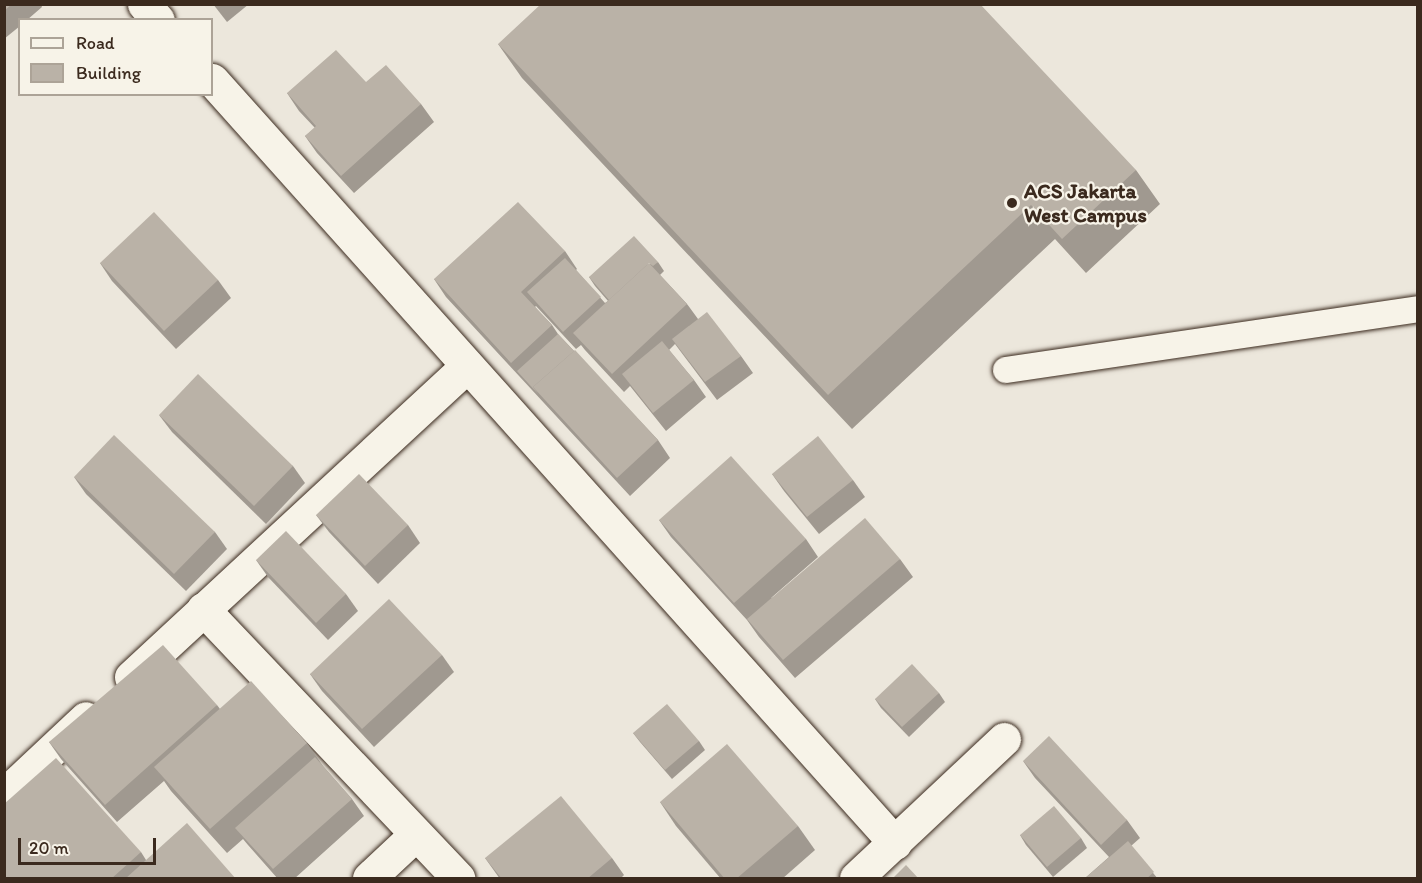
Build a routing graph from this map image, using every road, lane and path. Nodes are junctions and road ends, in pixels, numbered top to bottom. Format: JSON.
{"nodes":[{"id":1,"x":144,"y":4,"type":"edge"},
{"id":2,"x":156,"y":18,"type":"edge"},
{"id":3,"x":213,"y":81,"type":"edge"},
{"id":4,"x":1418,"y":309,"type":"edge"},
{"id":5,"x":467,"y":366,"type":"junction"},
{"id":6,"x":1006,"y":370,"type":"dead end"},
{"id":7,"x":203,"y":609,"type":"junction"},
{"id":8,"x":1004,"y":739,"type":"dead end"},
{"id":9,"x":4,"y":795,"type":"edge"},
{"id":10,"x":416,"y":834,"type":"junction"},
{"id":11,"x":895,"y":843,"type":"junction"},
{"id":12,"x":369,"y":879,"type":"edge"},
{"id":13,"x":458,"y":879,"type":"edge"},
{"id":14,"x":856,"y":879,"type":"edge"}],
"edges":[{"from":1,"to":2,"type":"street"},
{"from":3,"to":5,"type":"street"},
{"from":4,"to":6,"type":"lane"},
{"from":5,"to":7,"type":"street"},
{"from":5,"to":11,"type":"street"},
{"from":7,"to":9,"type":"street"},
{"from":7,"to":10,"type":"street"},
{"from":8,"to":11,"type":"street"},
{"from":10,"to":12,"type":"street"},
{"from":10,"to":13,"type":"street"},
{"from":11,"to":14,"type":"street"}]}
